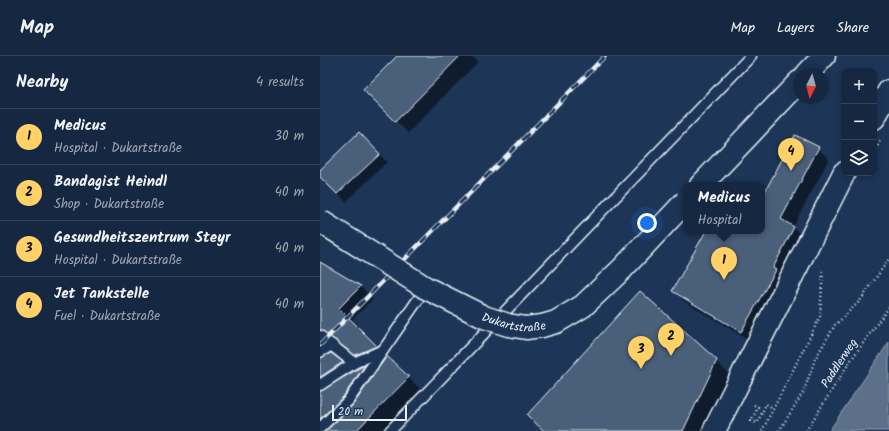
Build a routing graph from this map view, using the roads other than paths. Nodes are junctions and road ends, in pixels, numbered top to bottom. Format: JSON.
{"nodes":[{"id":1,"x":751,"y":56,"type":"edge"},
{"id":2,"x":823,"y":57,"type":"edge"},
{"id":3,"x":813,"y":68,"type":"edge"},
{"id":4,"x":793,"y":88,"type":"edge"},
{"id":5,"x":889,"y":91,"type":"edge"},
{"id":6,"x":877,"y":113,"type":"edge"},
{"id":7,"x":842,"y":176,"type":"edge"},
{"id":8,"x":705,"y":182,"type":"edge"},
{"id":9,"x":683,"y":204,"type":"edge"},
{"id":10,"x":320,"y":221,"type":"edge"},
{"id":11,"x":426,"y":288,"type":"junction"},
{"id":12,"x":320,"y":336,"type":"edge"},
{"id":13,"x":332,"y":345,"type":"junction"},
{"id":14,"x":383,"y":350,"type":"junction"},
{"id":15,"x":320,"y":352,"type":"edge"},
{"id":16,"x":354,"y":363,"type":"junction"},
{"id":17,"x":320,"y":385,"type":"edge"},
{"id":18,"x":320,"y":428,"type":"edge"},
{"id":19,"x":390,"y":431,"type":"edge"},
{"id":20,"x":714,"y":431,"type":"edge"}],
"edges":[{"from":1,"to":19,"type":"lane"},
{"from":2,"to":3,"type":"main road"},
{"from":4,"to":8,"type":"main road"},
{"from":5,"to":6,"type":"main road"},
{"from":7,"to":20,"type":"main road"},
{"from":9,"to":11,"type":"main road","name":"Dukartstraße","bridge":true},
{"from":10,"to":11,"type":"main road","name":"Dukartstraße","bridge":true},
{"from":11,"to":14,"type":"lane"},
{"from":12,"to":13,"type":"lane"},
{"from":13,"to":15,"type":"lane"},
{"from":13,"to":16,"type":"lane"},
{"from":14,"to":16,"type":"lane"},
{"from":14,"to":18,"type":"lane"},
{"from":16,"to":17,"type":"lane"}]}
